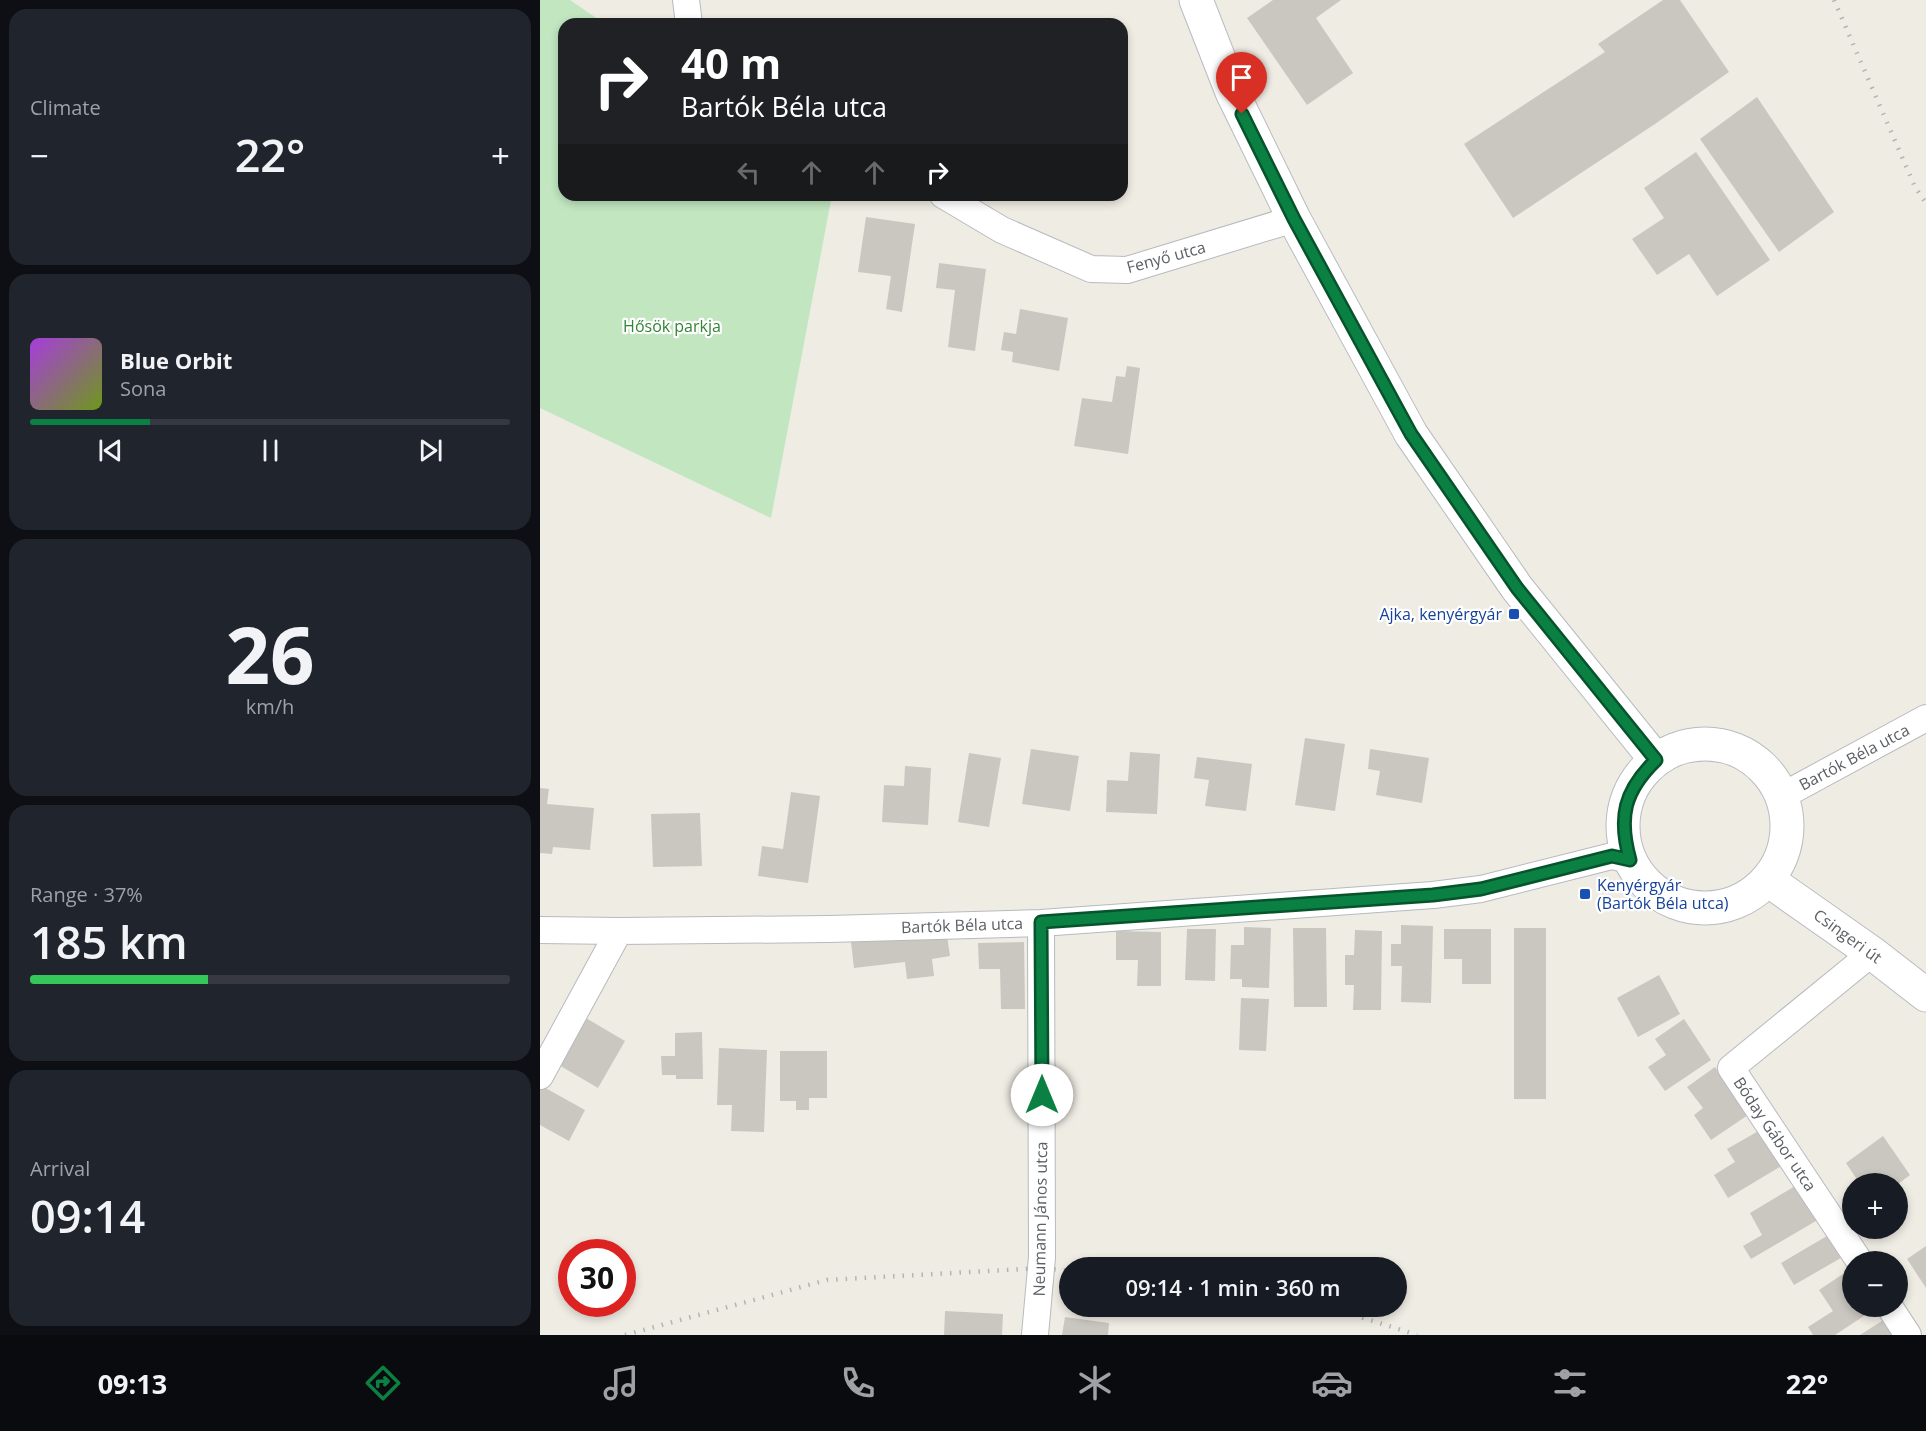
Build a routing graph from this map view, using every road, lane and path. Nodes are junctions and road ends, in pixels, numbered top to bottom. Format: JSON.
{"nodes":[{"id":1,"x":686,"y":0,"type":"edge"},
{"id":2,"x":1196,"y":0,"type":"edge"},
{"id":3,"x":688,"y":18,"type":"edge"},
{"id":4,"x":953,"y":201,"type":"edge"},
{"id":5,"x":1294,"y":219,"type":"junction"},
{"id":6,"x":1926,"y":718,"type":"edge"},
{"id":7,"x":1656,"y":760,"type":"junction"},
{"id":8,"x":1782,"y":796,"type":"junction"},
{"id":9,"x":1630,"y":860,"type":"junction"},
{"id":10,"x":1768,"y":880,"type":"junction"},
{"id":11,"x":1041,"y":922,"type":"junction"},
{"id":12,"x":540,"y":930,"type":"edge"},
{"id":13,"x":619,"y":931,"type":"junction"},
{"id":14,"x":1872,"y":952,"type":"junction"},
{"id":15,"x":1926,"y":995,"type":"edge"},
{"id":16,"x":540,"y":1076,"type":"edge"},
{"id":17,"x":1853,"y":1251,"type":"edge"},
{"id":18,"x":1897,"y":1317,"type":"edge"},
{"id":19,"x":1035,"y":1335,"type":"edge"},
{"id":20,"x":1908,"y":1335,"type":"edge"}],
"edges":[{"from":1,"to":3,"type":"street"},
{"from":2,"to":5,"type":"main road"},
{"from":4,"to":5,"type":"street","name":"Fenyő utca"},
{"from":5,"to":7,"type":"main road"},
{"from":6,"to":8,"type":"street","name":"Bartók Béla utca"},
{"from":7,"to":8,"type":"main road"},
{"from":7,"to":9,"type":"main road"},
{"from":8,"to":10,"type":"main road"},
{"from":9,"to":10,"type":"main road"},
{"from":9,"to":11,"type":"street","name":"Bartók Béla utca"},
{"from":10,"to":14,"type":"main road","name":"Csingeri út"},
{"from":11,"to":13,"type":"street","name":"Bartók Béla utca"},
{"from":11,"to":19,"type":"street","name":"Neumann János utca"},
{"from":12,"to":13,"type":"street","name":"Bartók Béla utca"},
{"from":13,"to":16,"type":"street"},
{"from":14,"to":15,"type":"main road","name":"Csingeri út"},
{"from":14,"to":17,"type":"street","name":"Bóday Gábor utca"},
{"from":18,"to":20,"type":"street"}]}
